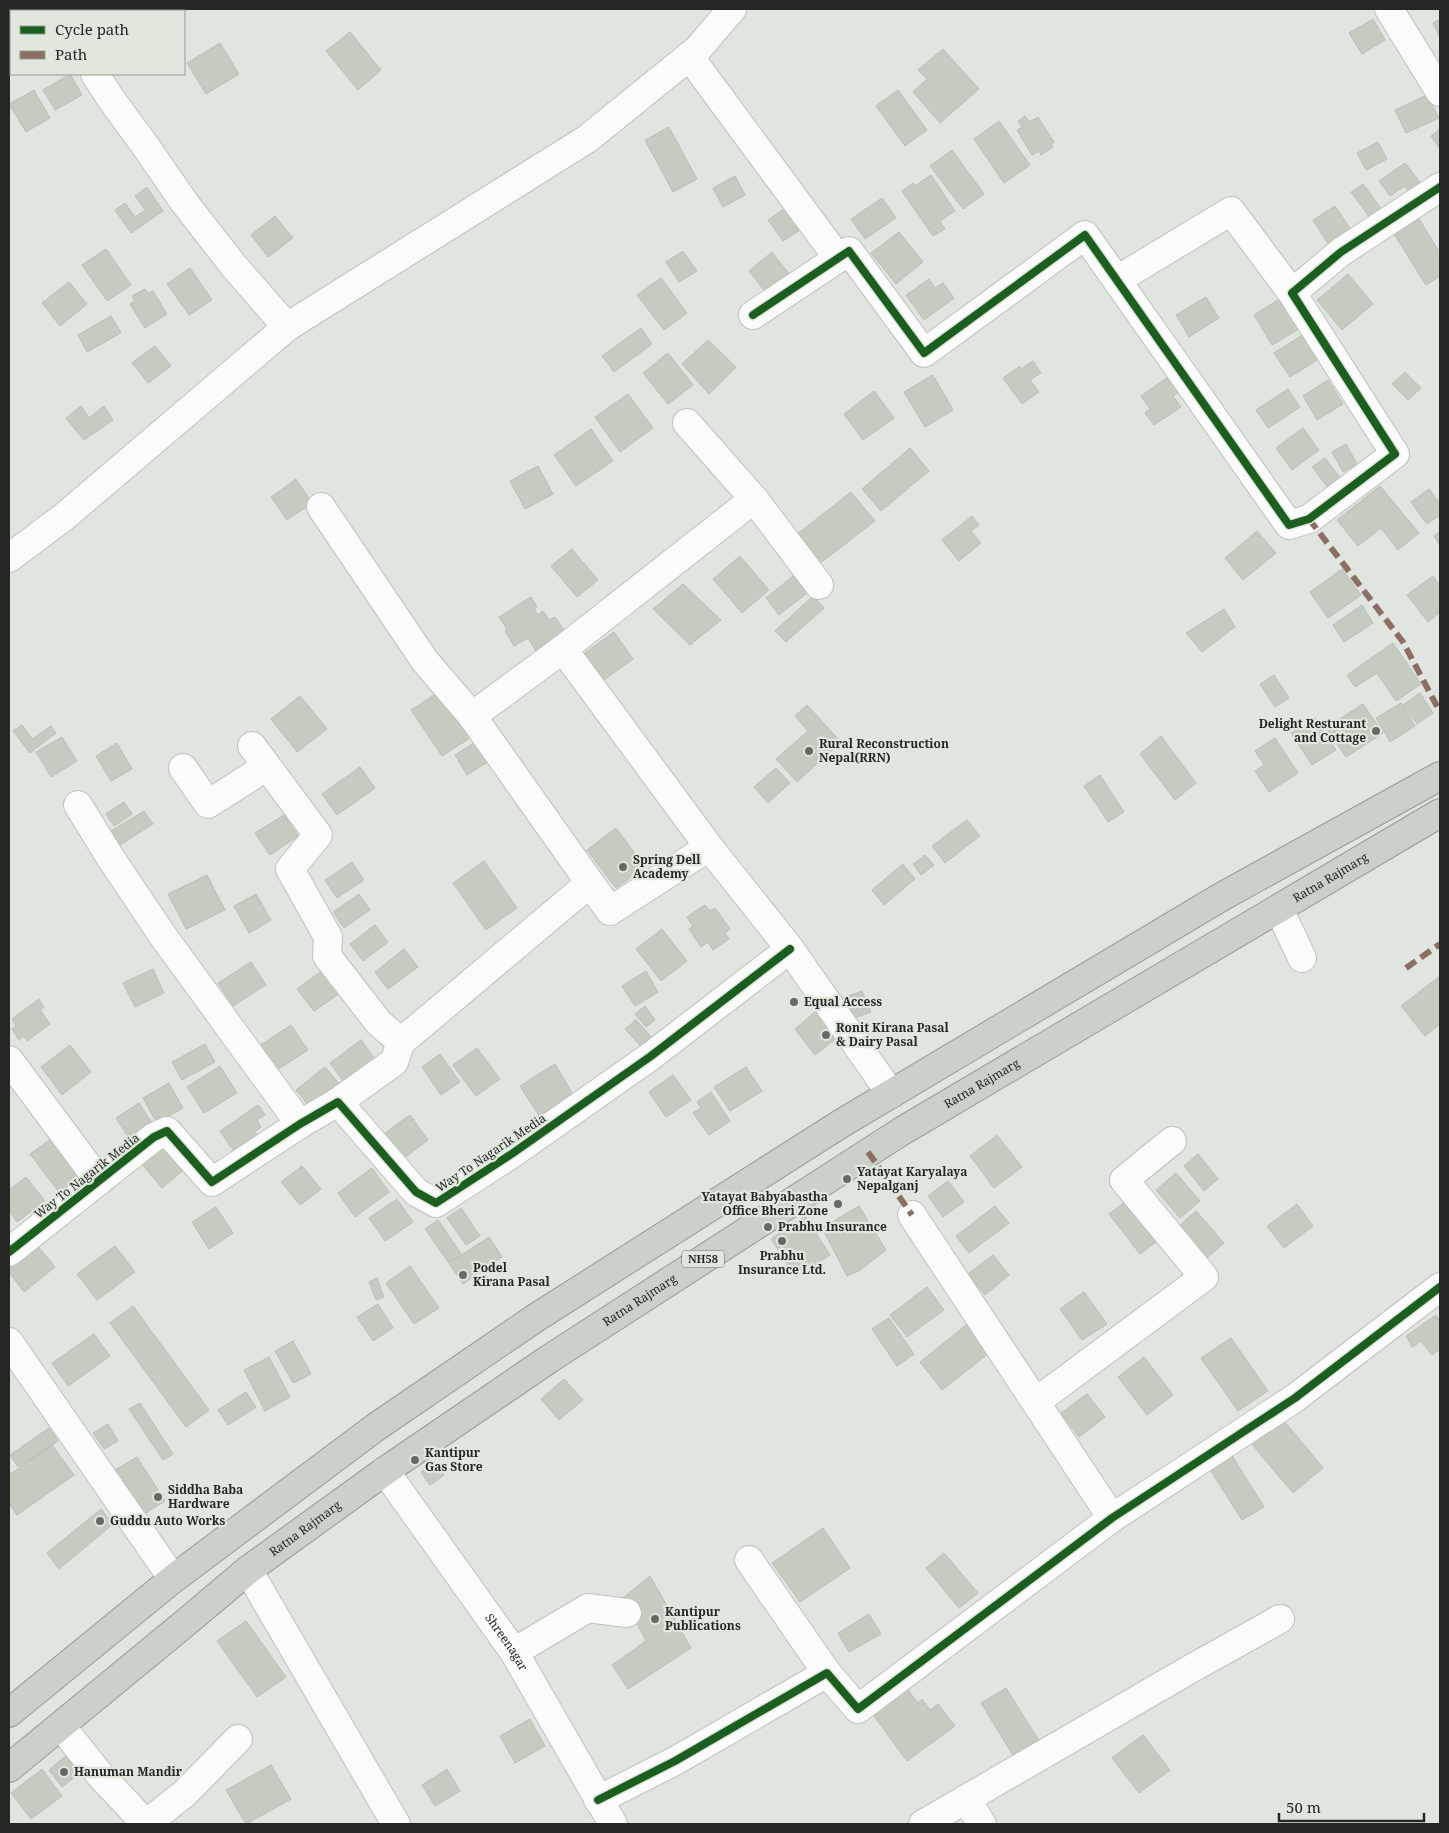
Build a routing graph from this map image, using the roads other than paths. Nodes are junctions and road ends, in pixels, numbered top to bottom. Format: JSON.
{"nodes":[{"id":1,"x":732,"y":9,"type":"edge"},
{"id":2,"x":1389,"y":9,"type":"edge"},
{"id":3,"x":689,"y":56,"type":"junction"},
{"id":4,"x":96,"y":75,"type":"edge"},
{"id":5,"x":1440,"y":92,"type":"edge"},
{"id":6,"x":1440,"y":187,"type":"edge"},
{"id":7,"x":838,"y":258,"type":"junction"},
{"id":8,"x":1116,"y":280,"type":"junction"},
{"id":9,"x":1292,"y":293,"type":"junction"},
{"id":10,"x":753,"y":315,"type":"dead end"},
{"id":11,"x":286,"y":327,"type":"junction"},
{"id":12,"x":687,"y":423,"type":"dead end"},
{"id":13,"x":754,"y":499,"type":"junction"},
{"id":14,"x":321,"y":507,"type":"dead end"},
{"id":15,"x":9,"y":558,"type":"edge"},
{"id":16,"x":819,"y":585,"type":"dead end"},
{"id":17,"x":563,"y":649,"type":"junction"},
{"id":18,"x":472,"y":716,"type":"junction"},
{"id":19,"x":183,"y":768,"type":"dead end"},
{"id":20,"x":1440,"y":776,"type":"edge"},
{"id":21,"x":78,"y":805,"type":"dead end"},
{"id":22,"x":1440,"y":813,"type":"edge"},
{"id":23,"x":709,"y":847,"type":"junction"},
{"id":24,"x":590,"y":883,"type":"junction"},
{"id":25,"x":1279,"y":909,"type":"junction"},
{"id":26,"x":790,"y":949,"type":"junction"},
{"id":27,"x":1302,"y":958,"type":"dead end"},
{"id":28,"x":401,"y":1042,"type":"junction"},
{"id":29,"x":9,"y":1060,"type":"edge"},
{"id":30,"x":891,"y":1094,"type":"junction"},
{"id":31,"x":338,"y":1102,"type":"junction"},
{"id":32,"x":300,"y":1124,"type":"junction"},
{"id":33,"x":1172,"y":1141,"type":"dead end"},
{"id":34,"x":99,"y":1181,"type":"junction"},
{"id":35,"x":912,"y":1215,"type":"dead end"},
{"id":36,"x":9,"y":1252,"type":"edge"},
{"id":37,"x":1440,"y":1287,"type":"edge"},
{"id":38,"x":9,"y":1342,"type":"edge"},
{"id":39,"x":1037,"y":1402,"type":"junction"},
{"id":40,"x":385,"y":1471,"type":"junction"},
{"id":41,"x":1112,"y":1518,"type":"junction"},
{"id":42,"x":749,"y":1560,"type":"dead end"},
{"id":43,"x":248,"y":1570,"type":"junction"},
{"id":44,"x":173,"y":1579,"type":"junction"},
{"id":45,"x":627,"y":1613,"type":"dead end"},
{"id":46,"x":1280,"y":1619,"type":"dead end"},
{"id":47,"x":514,"y":1652,"type":"junction"},
{"id":48,"x":827,"y":1673,"type":"junction"},
{"id":49,"x":9,"y":1714,"type":"edge"},
{"id":50,"x":61,"y":1726,"type":"junction"},
{"id":51,"x":238,"y":1740,"type":"dead end"},
{"id":52,"x":9,"y":1768,"type":"edge"},
{"id":53,"x":966,"y":1799,"type":"junction"},
{"id":54,"x":598,"y":1800,"type":"junction"},
{"id":55,"x":146,"y":1824,"type":"edge"},
{"id":56,"x":396,"y":1824,"type":"edge"},
{"id":57,"x":613,"y":1824,"type":"edge"},
{"id":58,"x":923,"y":1824,"type":"edge"},
{"id":59,"x":982,"y":1824,"type":"edge"}],
"edges":[{"from":1,"to":3,"type":"street"},
{"from":2,"to":5,"type":"street"},
{"from":3,"to":7,"type":"street"},
{"from":3,"to":11,"type":"street"},
{"from":4,"to":11,"type":"street"},
{"from":6,"to":9,"type":"street"},
{"from":7,"to":8,"type":"street"},
{"from":7,"to":10,"type":"street"},
{"from":8,"to":9,"type":"street"},
{"from":8,"to":9,"type":"street"},
{"from":11,"to":15,"type":"street"},
{"from":12,"to":13,"type":"street"},
{"from":13,"to":16,"type":"street"},
{"from":13,"to":17,"type":"street"},
{"from":14,"to":18,"type":"street"},
{"from":17,"to":18,"type":"street"},
{"from":17,"to":23,"type":"street"},
{"from":18,"to":24,"type":"street"},
{"from":19,"to":28,"type":"street"},
{"from":20,"to":30,"type":"highway"},
{"from":21,"to":32,"type":"street"},
{"from":22,"to":25,"type":"highway","name":"Ratna Rajmarg","number":"NH58"},
{"from":23,"to":24,"type":"street"},
{"from":23,"to":26,"type":"street"},
{"from":24,"to":28,"type":"street"},
{"from":25,"to":27,"type":"street"},
{"from":25,"to":40,"type":"highway","name":"Ratna Rajmarg","number":"NH58"},
{"from":26,"to":30,"type":"street"},
{"from":26,"to":31,"type":"street","name":"Way To Nagarik Media"},
{"from":28,"to":31,"type":"street"},
{"from":29,"to":34,"type":"street"},
{"from":30,"to":44,"type":"highway"},
{"from":31,"to":32,"type":"street","name":"Way To Nagarik Media"},
{"from":32,"to":34,"type":"street","name":"Way To Nagarik Media"},
{"from":33,"to":39,"type":"street"},
{"from":34,"to":36,"type":"street","name":"Way To Nagarik Media"},
{"from":35,"to":39,"type":"street"},
{"from":37,"to":41,"type":"street"},
{"from":38,"to":44,"type":"street"},
{"from":39,"to":41,"type":"street"},
{"from":40,"to":43,"type":"highway","name":"Ratna Rajmarg","number":"NH58"},
{"from":40,"to":47,"type":"street","name":"Shreenagar"},
{"from":41,"to":48,"type":"street"},
{"from":42,"to":48,"type":"street"},
{"from":43,"to":50,"type":"highway","name":"Ratna Rajmarg","number":"NH58"},
{"from":43,"to":56,"type":"street"},
{"from":44,"to":49,"type":"highway"},
{"from":45,"to":47,"type":"street"},
{"from":46,"to":53,"type":"street"},
{"from":47,"to":54,"type":"street","name":"Shreenagar"},
{"from":48,"to":54,"type":"street"},
{"from":50,"to":52,"type":"highway","name":"Ratna Rajmarg","number":"NH58"},
{"from":50,"to":55,"type":"street"},
{"from":51,"to":55,"type":"street"},
{"from":53,"to":58,"type":"street"},
{"from":53,"to":59,"type":"street"},
{"from":54,"to":57,"type":"street","name":"Shreenagar"}]}
